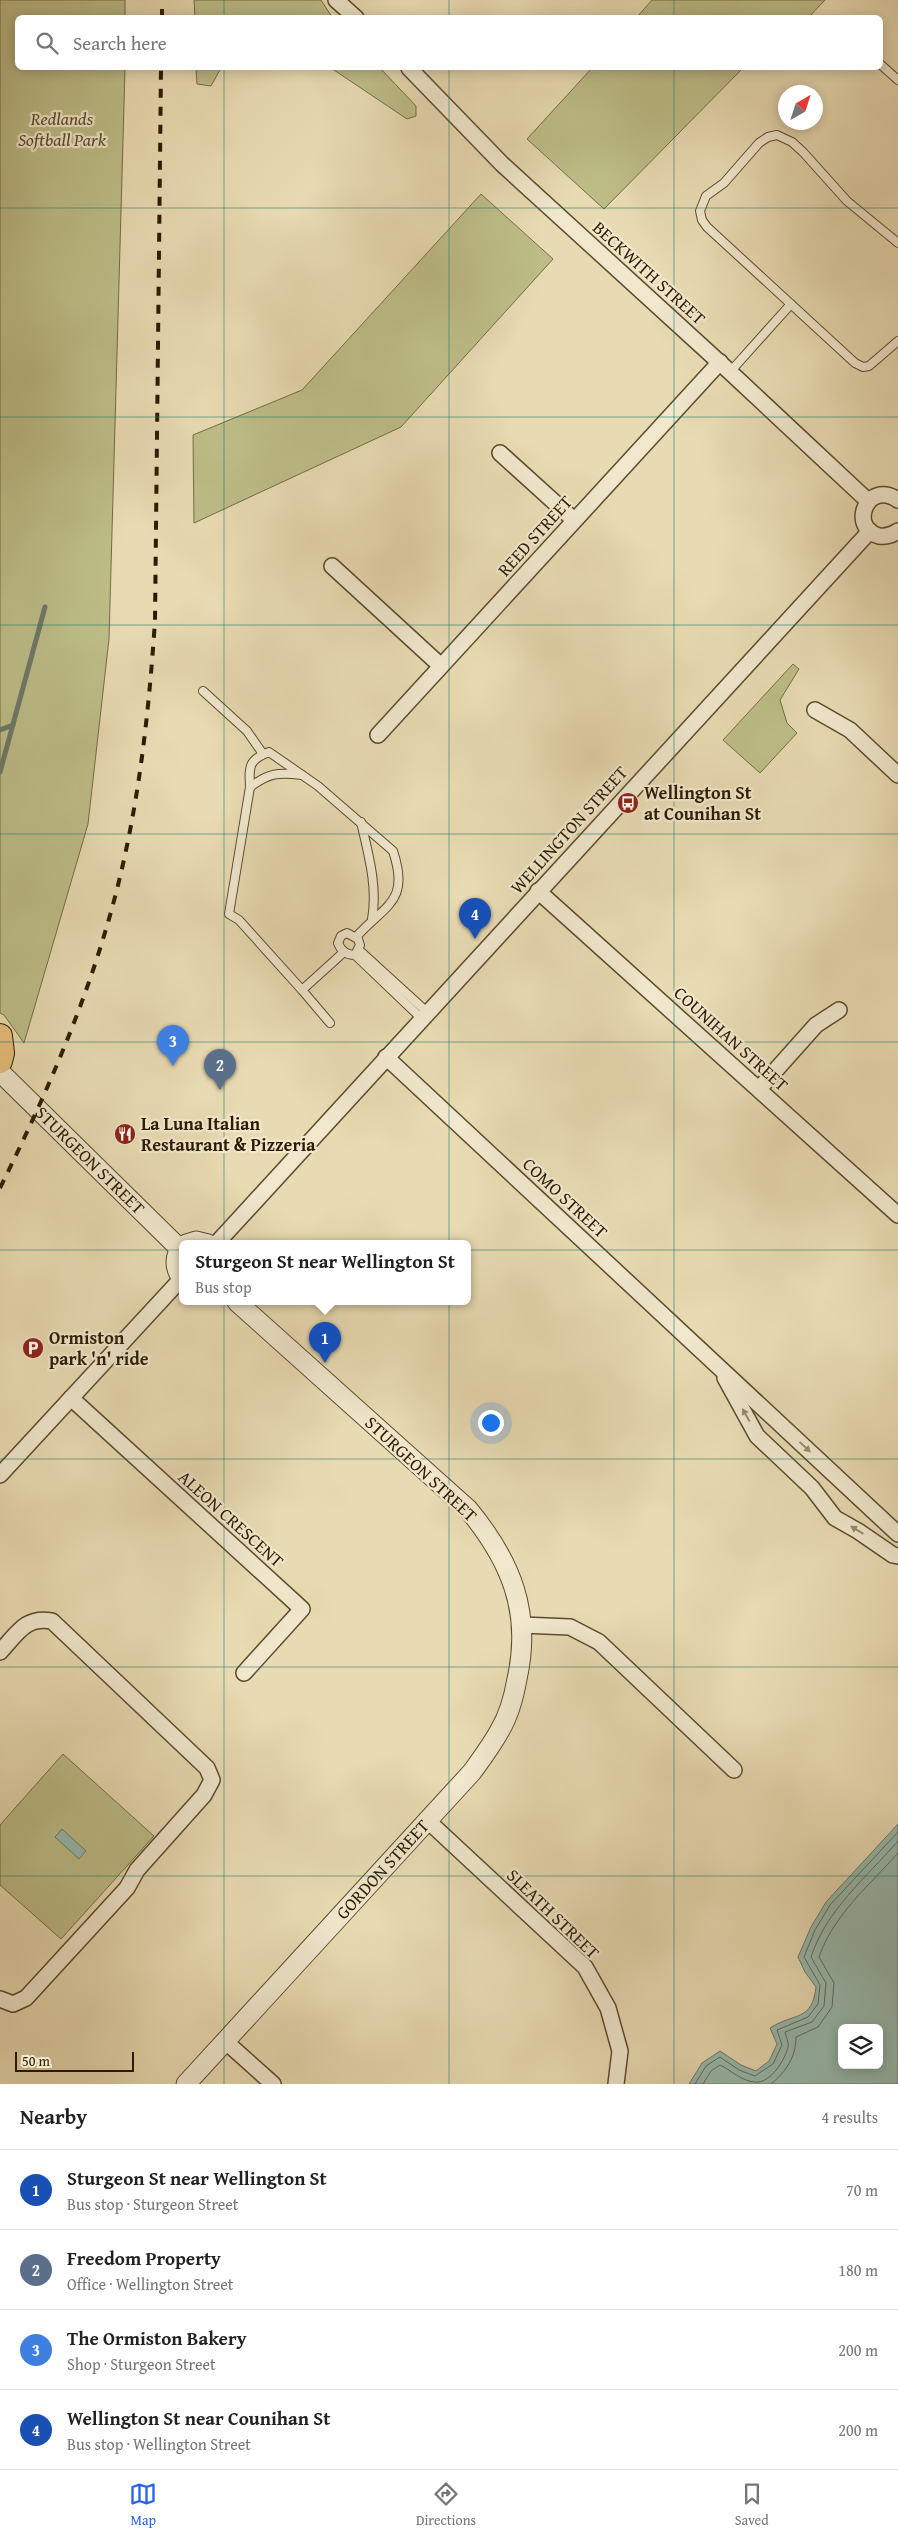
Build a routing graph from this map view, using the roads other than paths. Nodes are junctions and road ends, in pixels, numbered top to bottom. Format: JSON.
{"nodes":[{"id":1,"x":336,"y":0,"type":"edge"},
{"id":2,"x":353,"y":15,"type":"edge"},
{"id":3,"x":883,"y":67,"type":"edge"},
{"id":4,"x":411,"y":70,"type":"edge"},
{"id":5,"x":898,"y":80,"type":"edge"},
{"id":6,"x":898,"y":243,"type":"edge"},
{"id":7,"x":791,"y":304,"type":"junction"},
{"id":8,"x":898,"y":341,"type":"edge"},
{"id":9,"x":725,"y":367,"type":"junction"},
{"id":10,"x":500,"y":453,"type":"dead end"},
{"id":11,"x":898,"y":500,"type":"edge"},
{"id":12,"x":868,"y":501,"type":"junction"},
{"id":13,"x":574,"y":520,"type":"junction"},
{"id":14,"x":870,"y":531,"type":"junction"},
{"id":15,"x":898,"y":531,"type":"edge"},
{"id":16,"x":332,"y":566,"type":"dead end"},
{"id":17,"x":441,"y":666,"type":"junction"},
{"id":18,"x":203,"y":690,"type":"dead end"},
{"id":19,"x":815,"y":710,"type":"dead end"},
{"id":20,"x":378,"y":735,"type":"dead end"},
{"id":21,"x":263,"y":754,"type":"junction"},
{"id":22,"x":898,"y":774,"type":"edge"},
{"id":23,"x":303,"y":775,"type":"junction"},
{"id":24,"x":250,"y":788,"type":"junction"},
{"id":25,"x":361,"y":822,"type":"junction"},
{"id":26,"x":538,"y":891,"type":"junction"},
{"id":27,"x":372,"y":919,"type":"junction"},
{"id":28,"x":356,"y":938,"type":"junction"},
{"id":29,"x":344,"y":952,"type":"junction"},
{"id":30,"x":357,"y":952,"type":"junction"},
{"id":31,"x":302,"y":990,"type":"junction"},
{"id":32,"x":839,"y":1010,"type":"dead end"},
{"id":33,"x":424,"y":1015,"type":"junction"},
{"id":34,"x":330,"y":1022,"type":"dead end"},
{"id":35,"x":0,"y":1036,"type":"edge"},
{"id":36,"x":386,"y":1057,"type":"junction"},
{"id":37,"x":0,"y":1062,"type":"edge"},
{"id":38,"x":0,"y":1072,"type":"edge"},
{"id":39,"x":759,"y":1089,"type":"junction"},
{"id":40,"x":897,"y":1213,"type":"edge"},
{"id":41,"x":220,"y":1240,"type":"edge"},
{"id":42,"x":179,"y":1243,"type":"edge"},
{"id":43,"x":179,"y":1257,"type":"edge"},
{"id":44,"x":179,"y":1271,"type":"edge"},
{"id":45,"x":179,"y":1281,"type":"edge"},
{"id":46,"x":240,"y":1305,"type":"edge"},
{"id":47,"x":718,"y":1366,"type":"junction"},
{"id":48,"x":71,"y":1398,"type":"junction"},
{"id":49,"x":0,"y":1475,"type":"edge"},
{"id":50,"x":898,"y":1534,"type":"edge"},
{"id":51,"x":898,"y":1556,"type":"edge"},
{"id":52,"x":522,"y":1625,"type":"junction"},
{"id":53,"x":0,"y":1652,"type":"edge"},
{"id":54,"x":244,"y":1673,"type":"dead end"},
{"id":55,"x":734,"y":1770,"type":"dead end"},
{"id":56,"x":428,"y":1821,"type":"junction"},
{"id":57,"x":0,"y":1999,"type":"edge"},
{"id":58,"x":225,"y":2041,"type":"junction"},
{"id":59,"x":186,"y":2084,"type":"edge"},
{"id":60,"x":273,"y":2084,"type":"edge"},
{"id":61,"x":616,"y":2084,"type":"edge"}],
"edges":[{"from":1,"to":2,"type":"street"},
{"from":3,"to":5,"type":"lane"},
{"from":4,"to":9,"type":"street","name":"BECKWITH STREET"},
{"from":6,"to":7,"type":"lane"},
{"from":7,"to":8,"type":"lane"},
{"from":7,"to":9,"type":"lane"},
{"from":9,"to":12,"type":"street","name":"BECKWITH STREET"},
{"from":9,"to":13,"type":"street","name":"REED STREET"},
{"from":10,"to":13,"type":"street"},
{"from":11,"to":12,"type":"street"},
{"from":12,"to":14,"type":"street"},
{"from":13,"to":17,"type":"street","name":"REED STREET"},
{"from":14,"to":15,"type":"street"},
{"from":14,"to":26,"type":"street","name":"WELLINGTON STREET"},
{"from":16,"to":17,"type":"street"},
{"from":17,"to":20,"type":"street","name":"REED STREET"},
{"from":18,"to":21,"type":"lane"},
{"from":19,"to":22,"type":"street"},
{"from":21,"to":23,"type":"lane"},
{"from":21,"to":24,"type":"lane"},
{"from":23,"to":24,"type":"lane"},
{"from":23,"to":25,"type":"lane"},
{"from":24,"to":31,"type":"lane"},
{"from":25,"to":27,"type":"lane"},
{"from":25,"to":27,"type":"lane"},
{"from":26,"to":33,"type":"street","name":"WELLINGTON STREET"},
{"from":26,"to":39,"type":"street","name":"COUNIHAN STREET"},
{"from":27,"to":28,"type":"lane"},
{"from":28,"to":29,"type":"lane"},
{"from":28,"to":30,"type":"lane"},
{"from":29,"to":30,"type":"lane"},
{"from":29,"to":31,"type":"lane"},
{"from":30,"to":33,"type":"lane"},
{"from":31,"to":34,"type":"lane"},
{"from":32,"to":39,"type":"street"},
{"from":33,"to":36,"type":"street","name":"WELLINGTON STREET"},
{"from":35,"to":37,"type":"main road"},
{"from":36,"to":41,"type":"street","name":"WELLINGTON STREET"},
{"from":36,"to":47,"type":"street","name":"COMO STREET"},
{"from":38,"to":42,"type":"street","name":"STURGEON STREET"},
{"from":39,"to":40,"type":"street","name":"COUNIHAN STREET"},
{"from":43,"to":44,"type":"street"},
{"from":45,"to":48,"type":"street"},
{"from":46,"to":52,"type":"street","name":"STURGEON STREET"},
{"from":47,"to":50,"type":"street","name":"COMO STREET","one_way":true},
{"from":51,"to":47,"type":"street","name":"COMO STREET","one_way":true},
{"from":48,"to":49,"type":"street"},
{"from":48,"to":54,"type":"street","name":"ALEON CRESCENT"},
{"from":52,"to":55,"type":"street"},
{"from":52,"to":56,"type":"street","name":"GORDON STREET"},
{"from":53,"to":57,"type":"street"},
{"from":56,"to":58,"type":"street","name":"GORDON STREET"},
{"from":56,"to":61,"type":"street","name":"SLEATH STREET"},
{"from":58,"to":59,"type":"street","name":"GORDON STREET"},
{"from":58,"to":60,"type":"street"}]}
